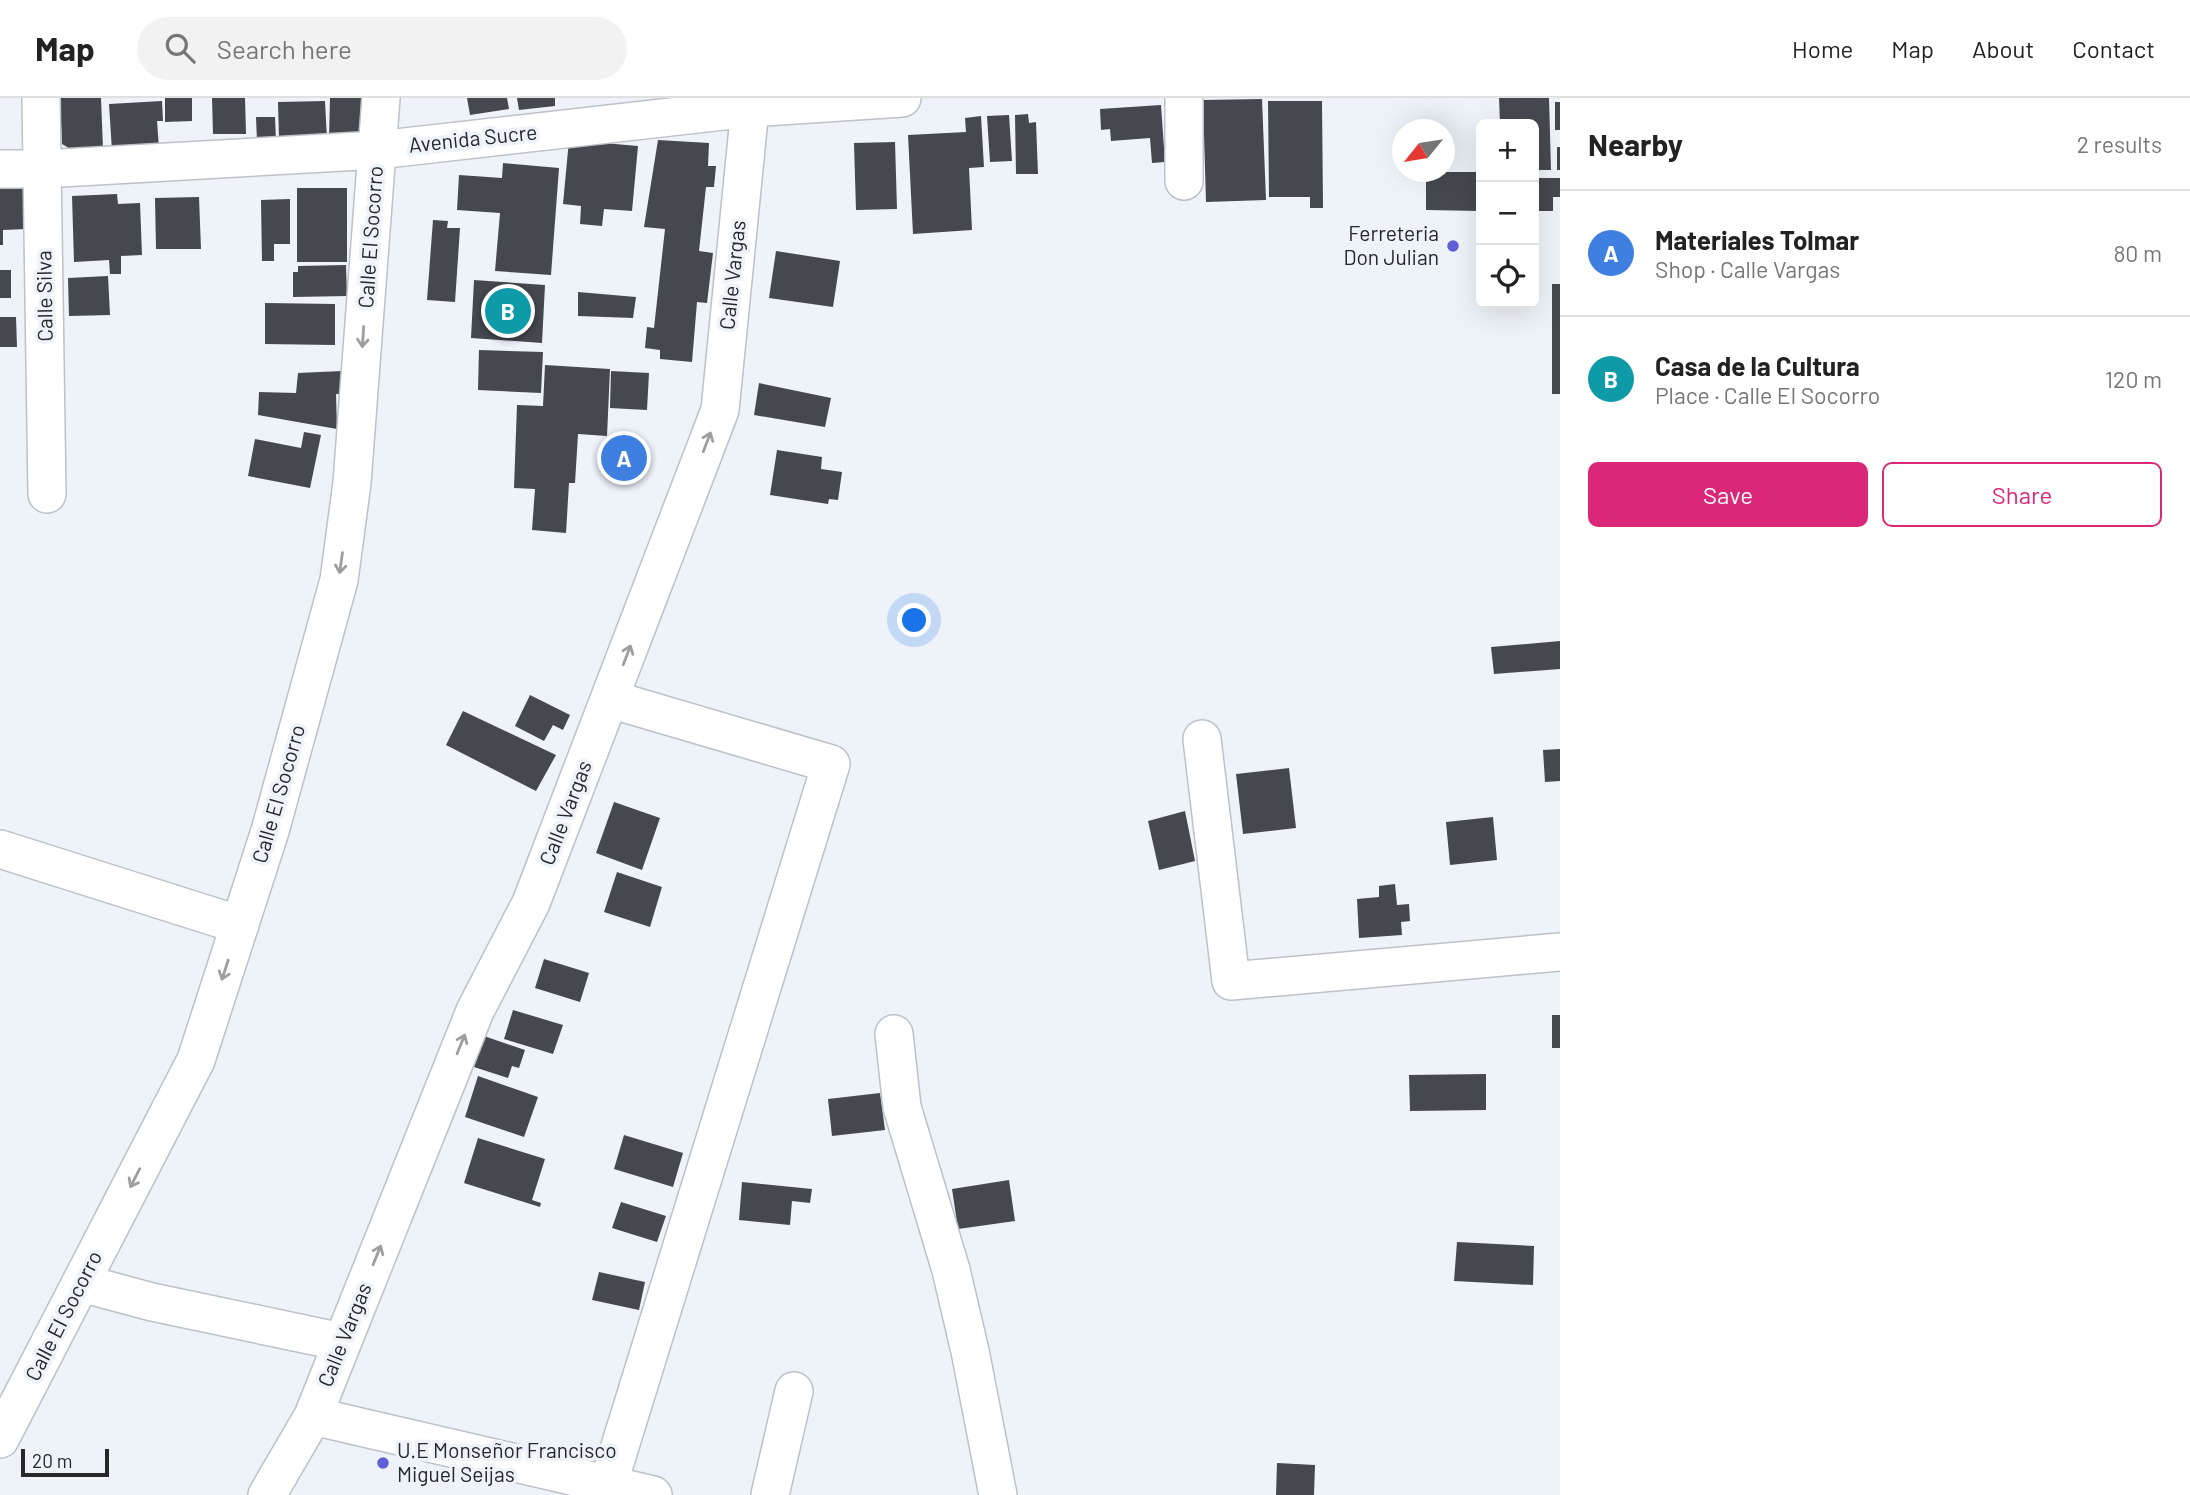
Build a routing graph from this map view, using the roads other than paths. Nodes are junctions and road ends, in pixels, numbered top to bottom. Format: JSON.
{"nodes":[{"id":1,"x":41,"y":98,"type":"edge"},
{"id":2,"x":381,"y":98,"type":"edge"},
{"id":3,"x":902,"y":98,"type":"edge"},
{"id":4,"x":1184,"y":98,"type":"edge"},
{"id":5,"x":751,"y":103,"type":"edge"},
{"id":6,"x":378,"y":150,"type":"junction"},
{"id":7,"x":0,"y":169,"type":"edge"},
{"id":8,"x":43,"y":169,"type":"junction"},
{"id":9,"x":1184,"y":181,"type":"dead end"},
{"id":10,"x":47,"y":494,"type":"dead end"},
{"id":11,"x":610,"y":699,"type":"junction"},
{"id":12,"x":1202,"y":739,"type":"dead end"},
{"id":13,"x":0,"y":849,"type":"edge"},
{"id":14,"x":240,"y":925,"type":"junction"},
{"id":15,"x":1560,"y":952,"type":"edge"},
{"id":16,"x":894,"y":1034,"type":"dead end"},
{"id":17,"x":81,"y":1283,"type":"junction"},
{"id":18,"x":342,"y":1342,"type":"junction"},
{"id":19,"x":794,"y":1391,"type":"dead end"},
{"id":20,"x":313,"y":1416,"type":"junction"},
{"id":21,"x":4,"y":1421,"type":"edge"},
{"id":22,"x":608,"y":1485,"type":"junction"},
{"id":23,"x":267,"y":1495,"type":"edge"},
{"id":24,"x":653,"y":1495,"type":"edge"},
{"id":25,"x":770,"y":1495,"type":"edge"},
{"id":26,"x":998,"y":1495,"type":"edge"}],
"edges":[{"from":1,"to":8,"type":"street","name":"Calle Silva"},
{"from":2,"to":6,"type":"street","name":"Calle El Socorro"},
{"from":3,"to":5,"type":"street","name":"Avenida Sucre"},
{"from":4,"to":9,"type":"street"},
{"from":5,"to":6,"type":"street","name":"Avenida Sucre"},
{"from":11,"to":5,"type":"street","name":"Calle Vargas","one_way":true},
{"from":6,"to":8,"type":"street","name":"Avenida Sucre"},
{"from":6,"to":14,"type":"street","name":"Calle El Socorro","one_way":true},
{"from":7,"to":8,"type":"street","name":"Avenida Sucre"},
{"from":8,"to":10,"type":"street","name":"Calle Silva"},
{"from":18,"to":11,"type":"street","name":"Calle Vargas","one_way":true},
{"from":11,"to":22,"type":"street"},
{"from":12,"to":15,"type":"street"},
{"from":13,"to":14,"type":"street"},
{"from":14,"to":17,"type":"street","name":"Calle El Socorro","one_way":true},
{"from":16,"to":26,"type":"street"},
{"from":17,"to":18,"type":"street"},
{"from":17,"to":21,"type":"street","name":"Calle El Socorro"},
{"from":18,"to":20,"type":"street","name":"Calle Vargas"},
{"from":19,"to":25,"type":"street"},
{"from":20,"to":22,"type":"street"},
{"from":20,"to":23,"type":"street","name":"Calle Vargas"},
{"from":22,"to":24,"type":"street"}]}
